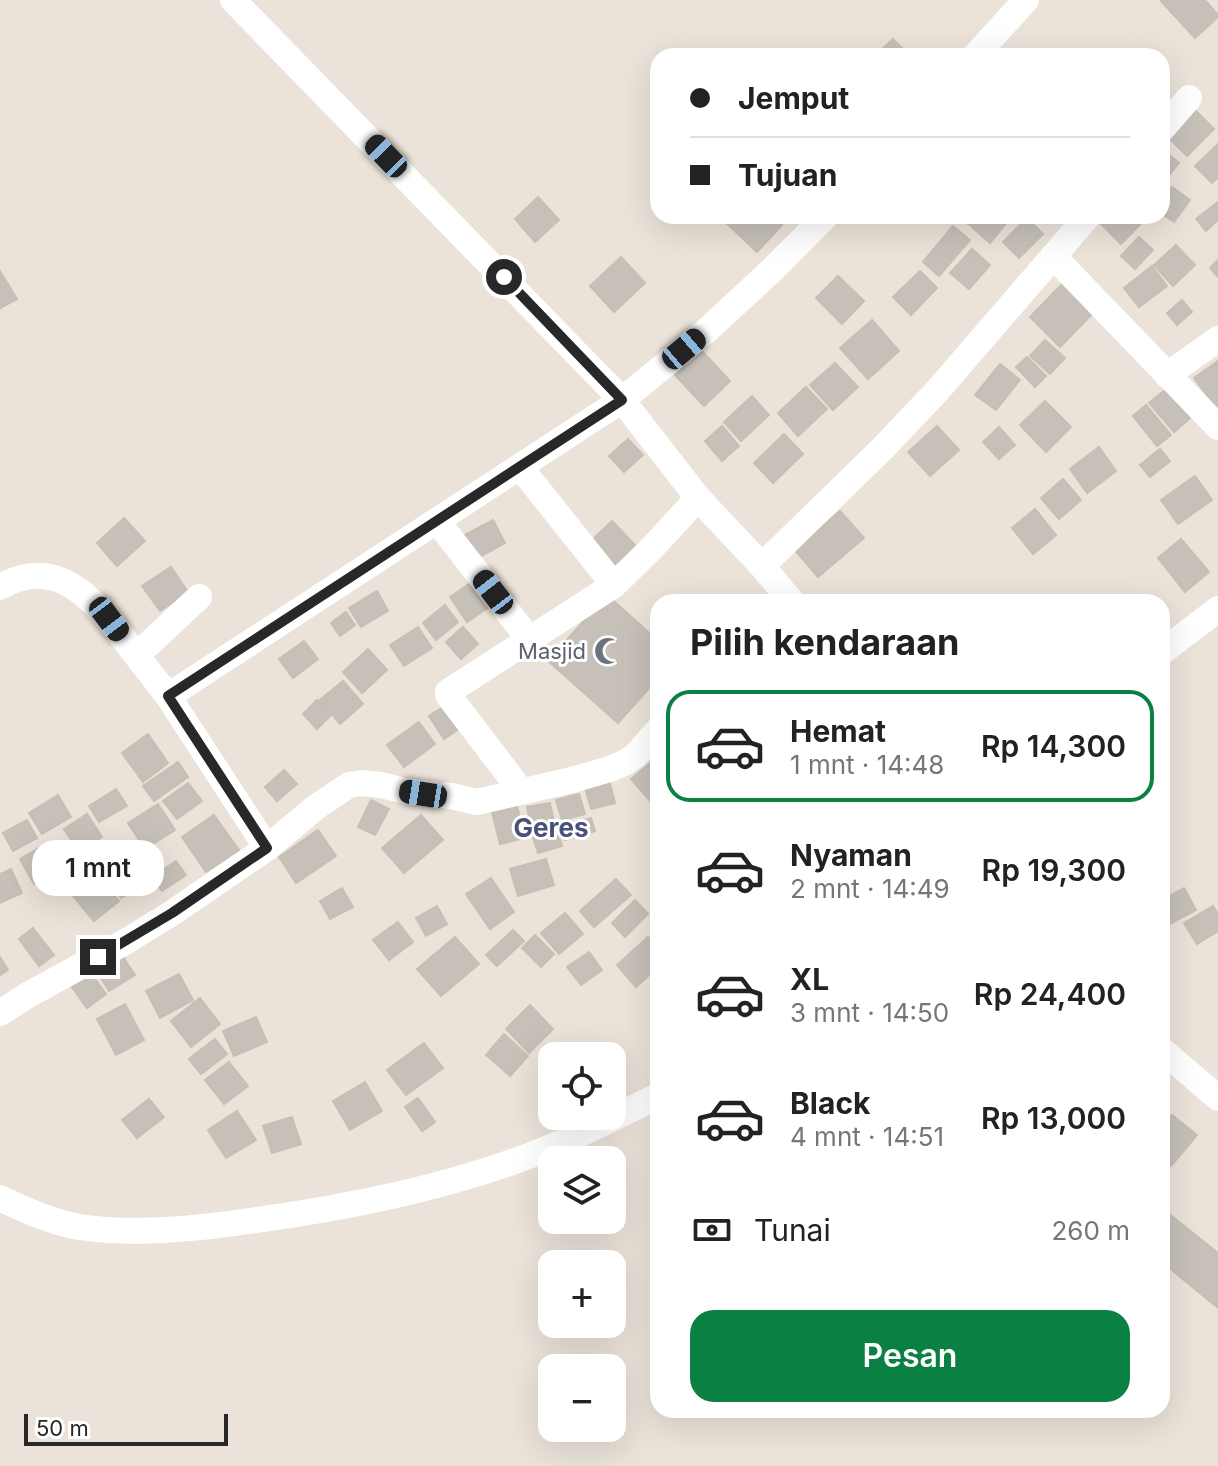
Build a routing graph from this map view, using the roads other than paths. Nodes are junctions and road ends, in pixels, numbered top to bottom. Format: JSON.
{"nodes":[{"id":1,"x":233,"y":0,"type":"edge"},
{"id":2,"x":1026,"y":0,"type":"edge"},
{"id":3,"x":982,"y":48,"type":"edge"},
{"id":4,"x":1189,"y":98,"type":"dead end"},
{"id":5,"x":1170,"y":120,"type":"edge"},
{"id":6,"x":814,"y":224,"type":"edge"},
{"id":7,"x":1081,"y":224,"type":"edge"},
{"id":8,"x":1053,"y":256,"type":"junction"},
{"id":9,"x":1218,"y":339,"type":"edge"},
{"id":10,"x":1167,"y":375,"type":"junction"},
{"id":11,"x":622,"y":400,"type":"junction"},
{"id":12,"x":1218,"y":427,"type":"edge"},
{"id":13,"x":520,"y":467,"type":"junction"},
{"id":14,"x":698,"y":498,"type":"junction"},
{"id":15,"x":437,"y":521,"type":"junction"},
{"id":16,"x":614,"y":585,"type":"junction"},
{"id":17,"x":0,"y":587,"type":"edge"},
{"id":18,"x":774,"y":589,"type":"edge"},
{"id":19,"x":199,"y":597,"type":"dead end"},
{"id":20,"x":1218,"y":609,"type":"edge"},
{"id":21,"x":529,"y":639,"type":"junction"},
{"id":22,"x":1170,"y":646,"type":"edge"},
{"id":23,"x":137,"y":655,"type":"junction"},
{"id":24,"x":168,"y":696,"type":"junction"},
{"id":25,"x":650,"y":739,"type":"edge"},
{"id":26,"x":522,"y":792,"type":"junction"},
{"id":27,"x":267,"y":848,"type":"junction"},
{"id":28,"x":0,"y":1013,"type":"edge"},
{"id":29,"x":1170,"y":1057,"type":"edge"},
{"id":30,"x":1218,"y":1098,"type":"edge"},
{"id":31,"x":650,"y":1100,"type":"edge"},
{"id":32,"x":0,"y":1198,"type":"edge"}],
"edges":[{"from":1,"to":11,"type":"street"},
{"from":2,"to":3,"type":"street"},
{"from":4,"to":5,"type":"street"},
{"from":6,"to":11,"type":"street"},
{"from":7,"to":8,"type":"street"},
{"from":8,"to":10,"type":"street"},
{"from":8,"to":18,"type":"street"},
{"from":9,"to":10,"type":"street"},
{"from":10,"to":12,"type":"street"},
{"from":11,"to":13,"type":"street"},
{"from":11,"to":14,"type":"street"},
{"from":13,"to":15,"type":"street"},
{"from":13,"to":16,"type":"street"},
{"from":14,"to":16,"type":"street"},
{"from":14,"to":18,"type":"street"},
{"from":15,"to":21,"type":"street"},
{"from":15,"to":24,"type":"street"},
{"from":16,"to":21,"type":"street"},
{"from":17,"to":23,"type":"street"},
{"from":19,"to":23,"type":"street"},
{"from":20,"to":22,"type":"street"},
{"from":21,"to":26,"type":"street"},
{"from":23,"to":24,"type":"street"},
{"from":24,"to":27,"type":"street"},
{"from":25,"to":26,"type":"street"},
{"from":26,"to":27,"type":"street"},
{"from":27,"to":28,"type":"street"},
{"from":29,"to":30,"type":"street"},
{"from":31,"to":32,"type":"street"}]}
